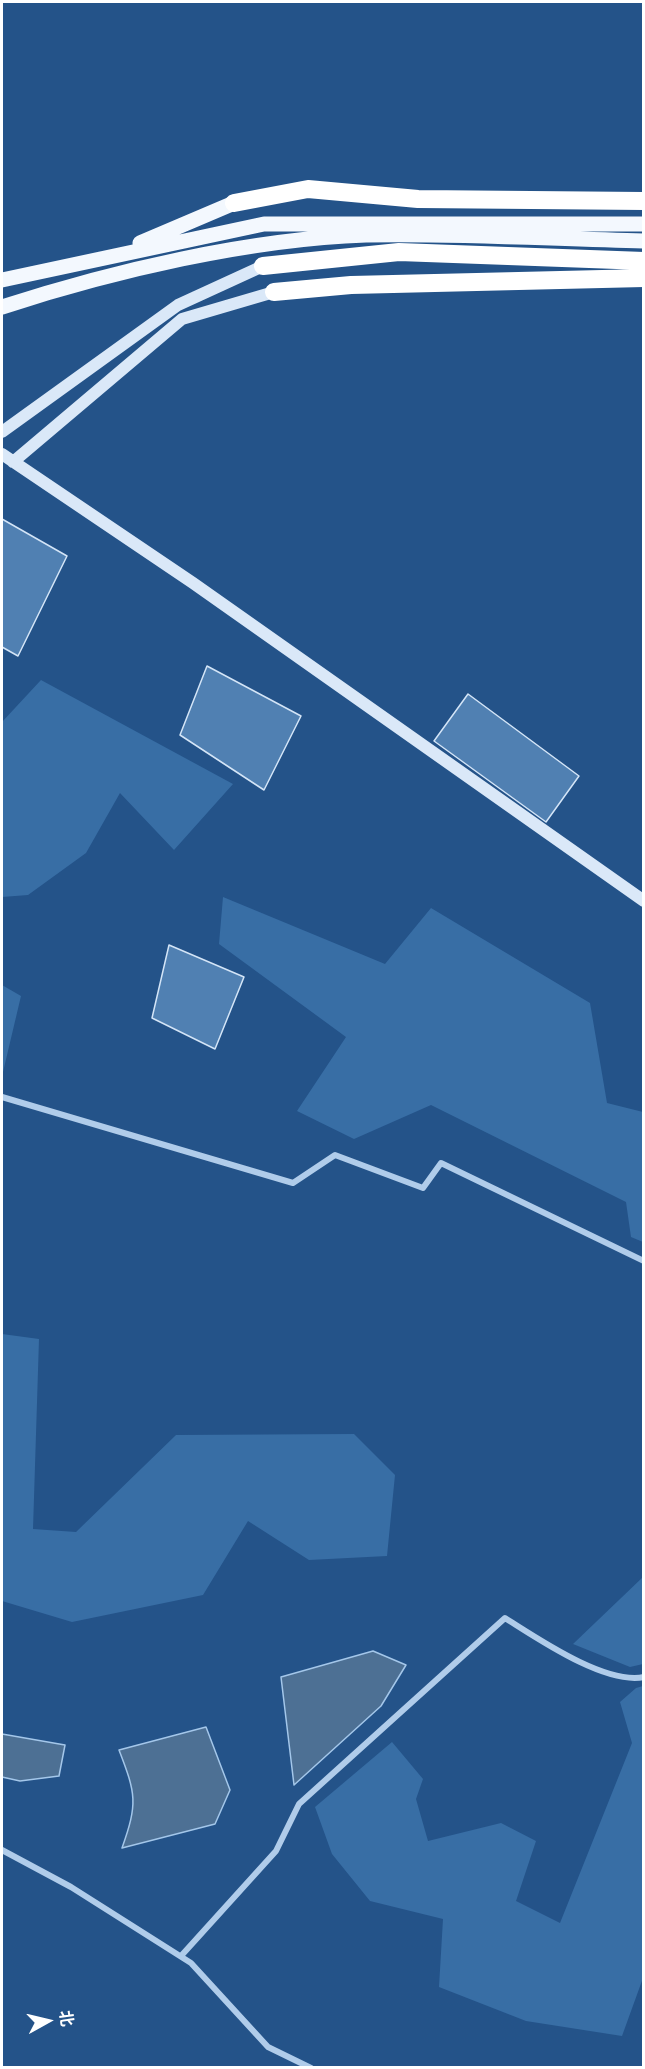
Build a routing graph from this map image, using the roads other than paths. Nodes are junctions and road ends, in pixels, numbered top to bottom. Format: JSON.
{"nodes":[{"id":1,"x":644,"y":201,"type":"edge"},
{"id":2,"x":234,"y":203,"type":"joint"},
{"id":3,"x":644,"y":224,"type":"edge"},
{"id":4,"x":644,"y":241,"type":"edge"},
{"id":5,"x":110,"y":256,"type":"junction"},
{"id":6,"x":644,"y":261,"type":"edge"},
{"id":7,"x":263,"y":266,"type":"joint"},
{"id":8,"x":644,"y":278,"type":"edge"},
{"id":9,"x":2,"y":280,"type":"edge"},
{"id":10,"x":274,"y":292,"type":"joint"},
{"id":11,"x":2,"y":307,"type":"edge"},
{"id":12,"x":26,"y":414,"type":"junction"},
{"id":13,"x":2,"y":421,"type":"edge"},
{"id":14,"x":2,"y":432,"type":"edge"},
{"id":15,"x":2,"y":454,"type":"edge"},
{"id":16,"x":13,"y":462,"type":"junction"},
{"id":17,"x":644,"y":901,"type":"edge"},
{"id":18,"x":2,"y":1097,"type":"edge"},
{"id":19,"x":644,"y":1261,"type":"edge"},
{"id":20,"x":644,"y":1677,"type":"edge"},
{"id":21,"x":2,"y":1850,"type":"edge"},
{"id":22,"x":181,"y":1956,"type":"junction"},
{"id":23,"x":311,"y":2067,"type":"edge"}],
"edges":[{"from":1,"to":2,"type":"highway"},
{"from":2,"to":5,"type":"main road"},
{"from":3,"to":5,"type":"main road"},
{"from":4,"to":11,"type":"main road"},
{"from":5,"to":9,"type":"main road"},
{"from":6,"to":7,"type":"highway"},
{"from":7,"to":12,"type":"main road"},
{"from":8,"to":10,"type":"highway"},
{"from":10,"to":16,"type":"main road"},
{"from":12,"to":13,"type":"main road"},
{"from":12,"to":14,"type":"main road"},
{"from":15,"to":16,"type":"main road"},
{"from":16,"to":17,"type":"main road"},
{"from":18,"to":19,"type":"street"},
{"from":20,"to":22,"type":"street"},
{"from":21,"to":22,"type":"street"},
{"from":22,"to":23,"type":"street"}]}
